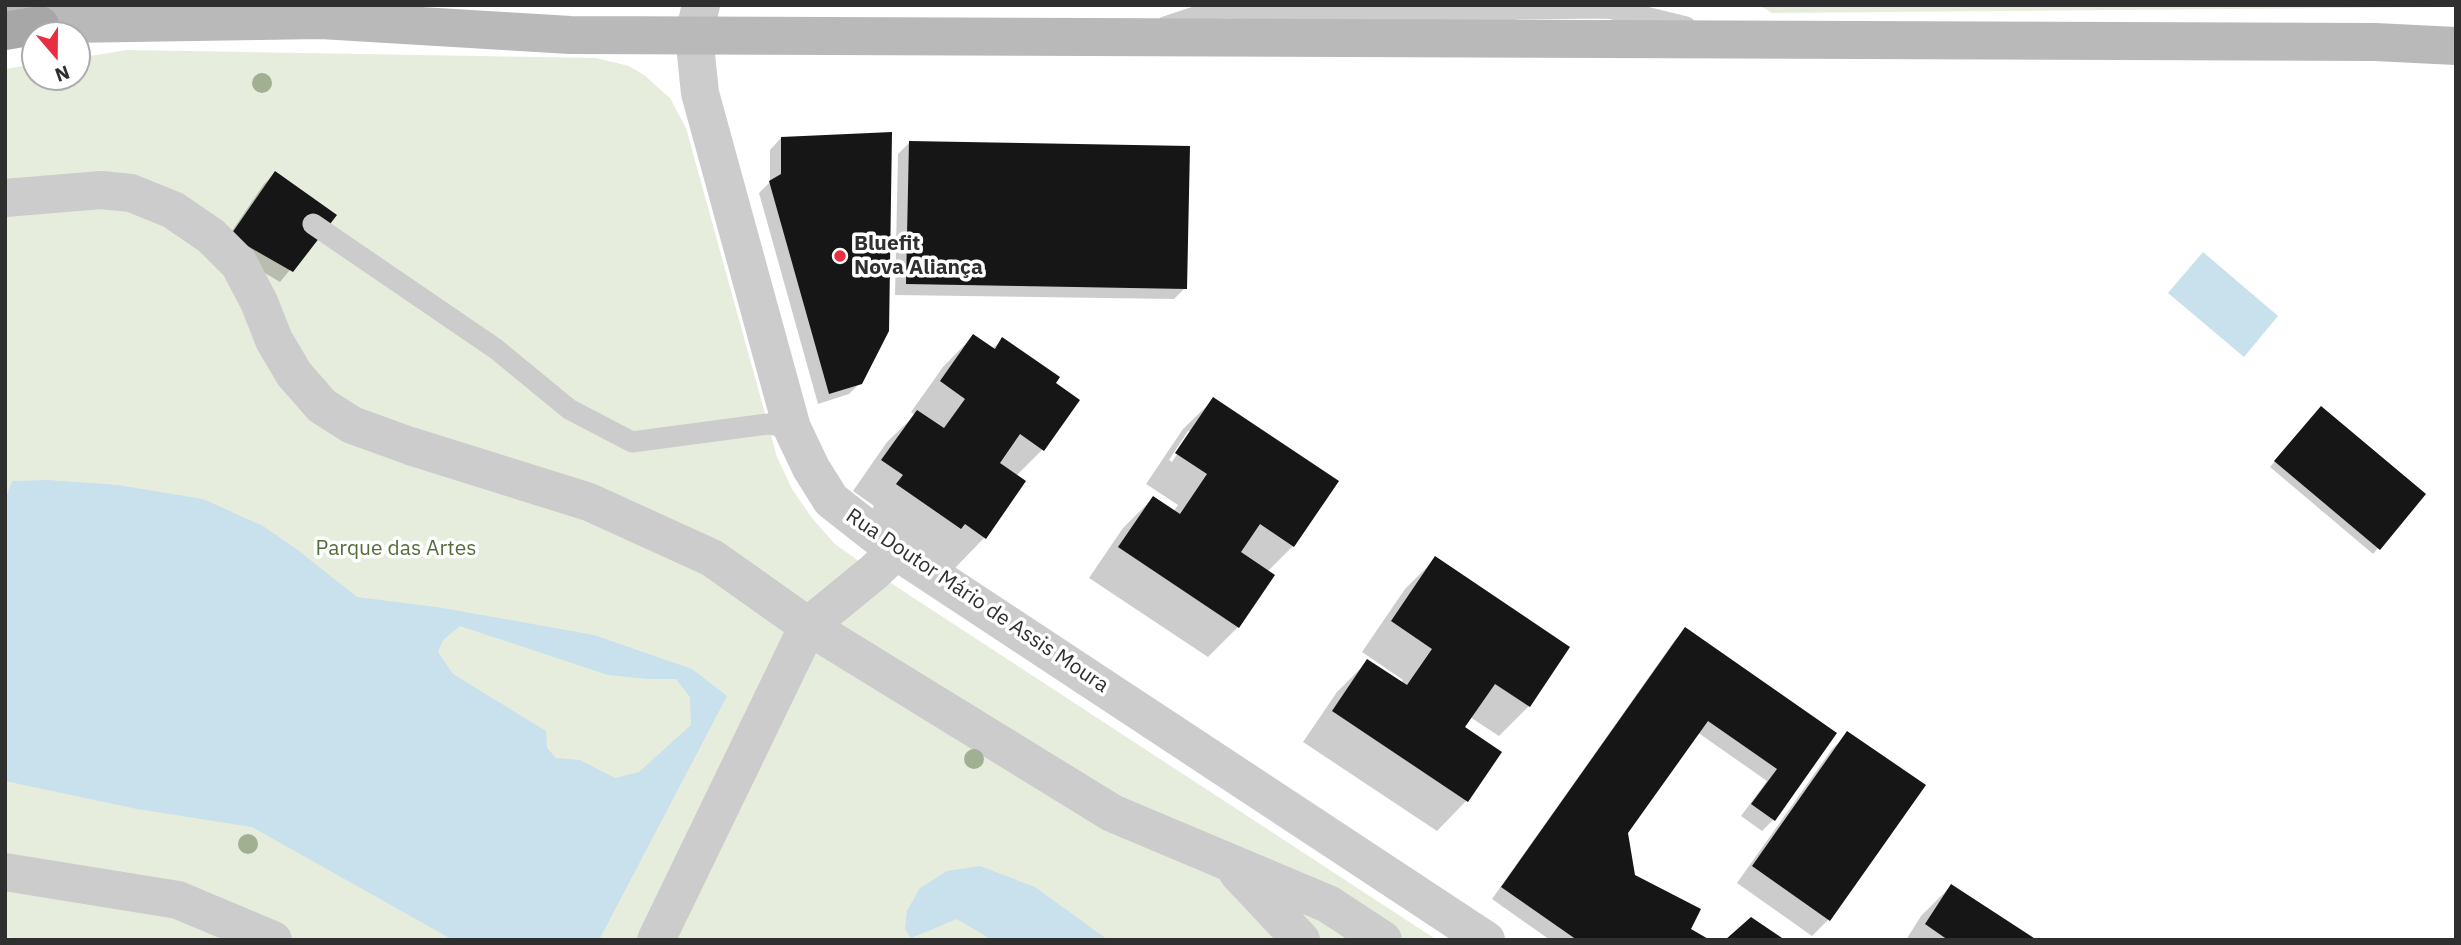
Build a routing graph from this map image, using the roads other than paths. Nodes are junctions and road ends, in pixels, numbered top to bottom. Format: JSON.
{"nodes":[{"id":1,"x":409,"y":5,"type":"edge"},
{"id":2,"x":1350,"y":9,"type":"edge"},
{"id":3,"x":1476,"y":10,"type":"edge"},
{"id":4,"x":321,"y":20,"type":"junction"},
{"id":5,"x":698,"y":20,"type":"edge"},
{"id":6,"x":17,"y":27,"type":"edge"},
{"id":7,"x":1133,"y":38,"type":"junction"},
{"id":8,"x":1733,"y":39,"type":"junction"},
{"id":9,"x":2456,"y":46,"type":"edge"},
{"id":10,"x":5,"y":198,"type":"edge"},
{"id":11,"x":313,"y":223,"type":"dead end"},
{"id":12,"x":792,"y":428,"type":"junction"},
{"id":13,"x":897,"y":551,"type":"junction"},
{"id":14,"x":808,"y":626,"type":"junction"},
{"id":15,"x":1227,"y":861,"type":"junction"},
{"id":16,"x":5,"y":872,"type":"edge"},
{"id":17,"x":273,"y":940,"type":"edge"},
{"id":18,"x":656,"y":940,"type":"edge"},
{"id":19,"x":1301,"y":940,"type":"edge"},
{"id":20,"x":1383,"y":940,"type":"edge"},
{"id":21,"x":1486,"y":940,"type":"edge"}],
"edges":[{"from":1,"to":4,"type":"main road"},
{"from":2,"to":3,"type":"lane"},
{"from":2,"to":7,"type":"lane"},
{"from":3,"to":8,"type":"lane"},
{"from":4,"to":5,"type":"main road"},
{"from":4,"to":6,"type":"main road"},
{"from":5,"to":7,"type":"main road"},
{"from":5,"to":12,"type":"street","name":"Rua Doutor Mário de Assis Moura"},
{"from":7,"to":8,"type":"main road"},
{"from":8,"to":9,"type":"main road"},
{"from":10,"to":14,"type":"street"},
{"from":11,"to":12,"type":"lane"},
{"from":12,"to":13,"type":"street","name":"Rua Doutor Mário de Assis Moura"},
{"from":13,"to":14,"type":"street"},
{"from":13,"to":21,"type":"street","name":"Rua Doutor Mário de Assis Moura"},
{"from":14,"to":15,"type":"street"},
{"from":14,"to":18,"type":"street"},
{"from":15,"to":19,"type":"street"},
{"from":15,"to":20,"type":"street"},
{"from":16,"to":17,"type":"street"}]}
